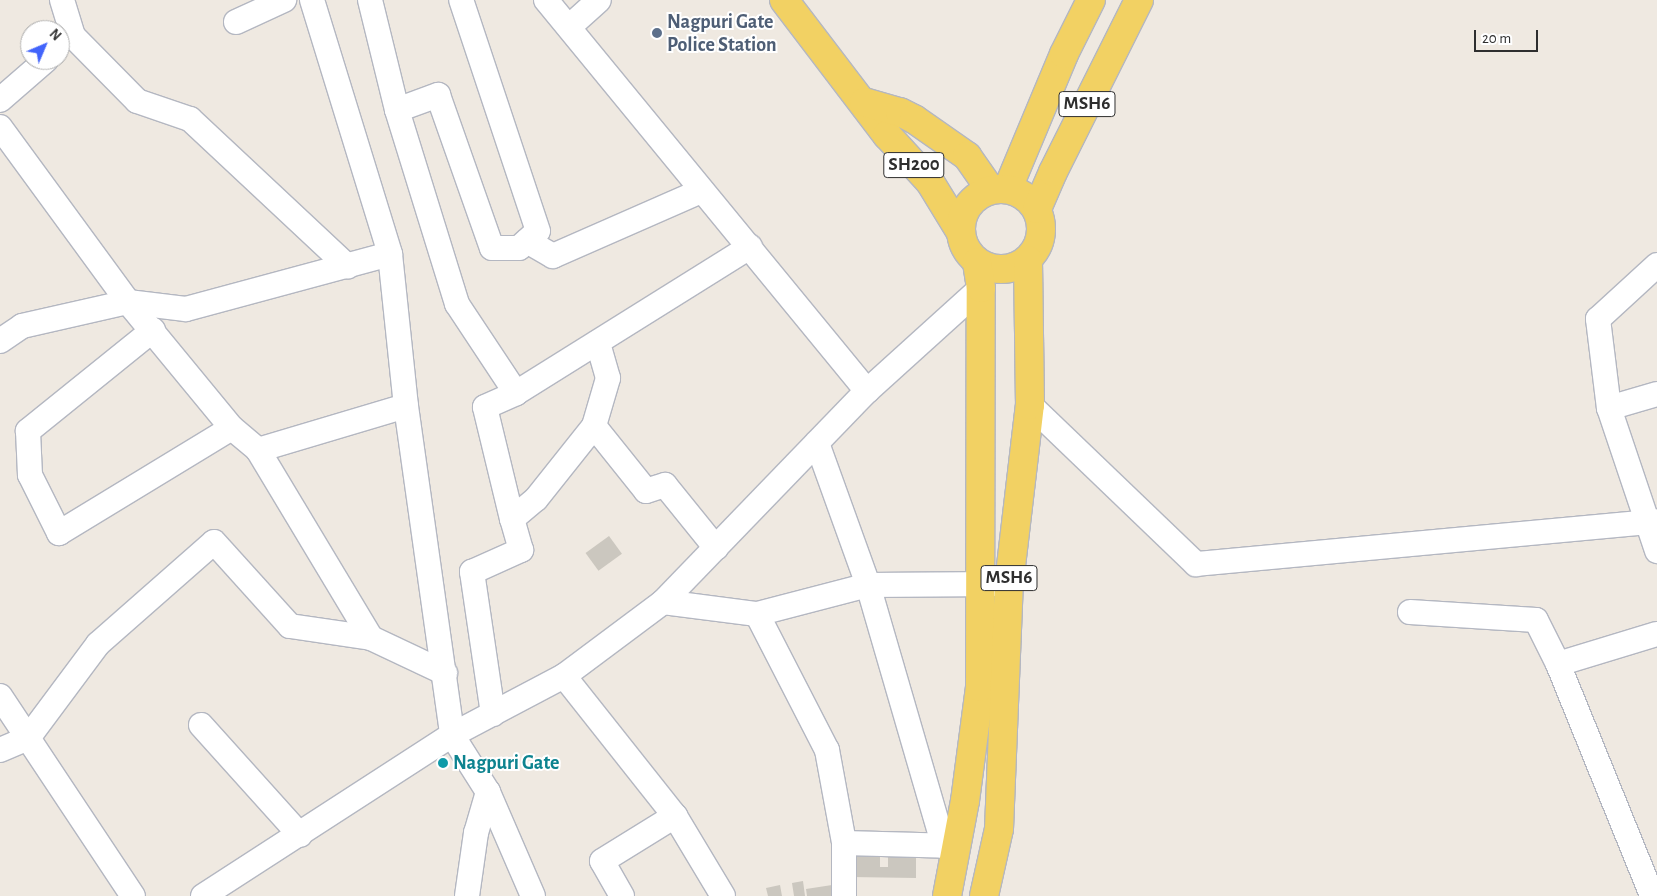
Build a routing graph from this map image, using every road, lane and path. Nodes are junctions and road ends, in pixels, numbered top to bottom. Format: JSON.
{"nodes":[{"id":1,"x":62,"y":0,"type":"edge"},
{"id":2,"x":284,"y":0,"type":"edge"},
{"id":3,"x":312,"y":0,"type":"edge"},
{"id":4,"x":370,"y":0,"type":"edge"},
{"id":5,"x":460,"y":0,"type":"edge"},
{"id":6,"x":546,"y":0,"type":"edge"},
{"id":7,"x":599,"y":0,"type":"edge"},
{"id":8,"x":784,"y":0,"type":"edge"},
{"id":9,"x":1091,"y":0,"type":"edge"},
{"id":10,"x":1139,"y":0,"type":"edge"},
{"id":11,"x":64,"y":20,"type":"edge"},
{"id":12,"x":236,"y":22,"type":"dead end"},
{"id":13,"x":568,"y":27,"type":"junction"},
{"id":14,"x":70,"y":45,"type":"edge"},
{"id":15,"x":34,"y":70,"type":"edge"},
{"id":16,"x":0,"y":100,"type":"edge"},
{"id":17,"x":864,"y":102,"type":"junction"},
{"id":18,"x":397,"y":110,"type":"junction"},
{"id":19,"x":0,"y":127,"type":"edge"},
{"id":20,"x":999,"y":189,"type":"junction"},
{"id":21,"x":700,"y":191,"type":"junction"},
{"id":22,"x":1037,"y":209,"type":"junction"},
{"id":23,"x":960,"y":231,"type":"junction"},
{"id":24,"x":527,"y":241,"type":"junction"},
{"id":25,"x":750,"y":247,"type":"junction"},
{"id":26,"x":390,"y":254,"type":"junction"},
{"id":27,"x":1028,"y":260,"type":"junction"},
{"id":28,"x":1657,"y":265,"type":"edge"},
{"id":29,"x":348,"y":267,"type":"junction"},
{"id":30,"x":979,"y":275,"type":"junction"},
{"id":31,"x":128,"y":302,"type":"junction"},
{"id":32,"x":153,"y":330,"type":"junction"},
{"id":33,"x":0,"y":341,"type":"edge"},
{"id":34,"x":598,"y":342,"type":"junction"},
{"id":35,"x":867,"y":392,"type":"junction"},
{"id":36,"x":516,"y":393,"type":"junction"},
{"id":37,"x":1657,"y":394,"type":"edge"},
{"id":38,"x":1030,"y":405,"type":"junction"},
{"id":39,"x":406,"y":406,"type":"junction"},
{"id":40,"x":1609,"y":408,"type":"junction"},
{"id":41,"x":594,"y":426,"type":"junction"},
{"id":42,"x":232,"y":428,"type":"junction"},
{"id":43,"x":817,"y":443,"type":"junction"},
{"id":44,"x":258,"y":450,"type":"junction"},
{"id":45,"x":512,"y":519,"type":"junction"},
{"id":46,"x":1651,"y":521,"type":"edge"},
{"id":47,"x":716,"y":548,"type":"junction"},
{"id":48,"x":1657,"y":551,"type":"edge"},
{"id":49,"x":1009,"y":583,"type":"junction"},
{"id":50,"x":868,"y":585,"type":"junction"},
{"id":51,"x":981,"y":585,"type":"junction"},
{"id":52,"x":663,"y":602,"type":"junction"},
{"id":53,"x":1410,"y":612,"type":"dead end"},
{"id":54,"x":758,"y":614,"type":"junction"},
{"id":55,"x":1657,"y":634,"type":"edge"},
{"id":56,"x":370,"y":638,"type":"junction"},
{"id":57,"x":1558,"y":664,"type":"junction"},
{"id":58,"x":445,"y":673,"type":"junction"},
{"id":59,"x":564,"y":676,"type":"junction"},
{"id":60,"x":0,"y":696,"type":"edge"},
{"id":61,"x":492,"y":714,"type":"junction"},
{"id":62,"x":201,"y":725,"type":"dead end"},
{"id":63,"x":452,"y":735,"type":"junction"},
{"id":64,"x":28,"y":738,"type":"junction"},
{"id":65,"x":0,"y":750,"type":"edge"},
{"id":66,"x":488,"y":792,"type":"junction"},
{"id":67,"x":676,"y":816,"type":"junction"},
{"id":68,"x":300,"y":835,"type":"junction"},
{"id":69,"x":844,"y":844,"type":"junction"},
{"id":70,"x":951,"y":846,"type":"junction"},
{"id":71,"x":133,"y":896,"type":"edge"},
{"id":72,"x":203,"y":896,"type":"edge"},
{"id":73,"x":467,"y":896,"type":"edge"},
{"id":74,"x":533,"y":896,"type":"edge"},
{"id":75,"x":622,"y":896,"type":"edge"},
{"id":76,"x":723,"y":896,"type":"edge"},
{"id":77,"x":844,"y":896,"type":"edge"},
{"id":78,"x":947,"y":896,"type":"edge"},
{"id":79,"x":984,"y":896,"type":"edge"},
{"id":80,"x":1652,"y":896,"type":"edge"}],
"edges":[{"from":1,"to":11,"type":"street"},
{"from":2,"to":12,"type":"street"},
{"from":3,"to":26,"type":"street"},
{"from":4,"to":18,"type":"street"},
{"from":5,"to":24,"type":"street"},
{"from":6,"to":13,"type":"street"},
{"from":7,"to":13,"type":"street"},
{"from":8,"to":17,"type":"main road","number":"SH200"},
{"from":9,"to":20,"type":"main road","number":"MSH6"},
{"from":10,"to":22,"type":"main road","number":"MSH6"},
{"from":13,"to":21,"type":"street"},
{"from":14,"to":29,"type":"street"},
{"from":15,"to":16,"type":"street"},
{"from":17,"to":20,"type":"main road","number":"SH200"},
{"from":17,"to":23,"type":"main road","number":"SH200"},
{"from":18,"to":24,"type":"street"},
{"from":18,"to":36,"type":"street"},
{"from":19,"to":31,"type":"street"},
{"from":20,"to":22,"type":"main road"},
{"from":20,"to":23,"type":"main road"},
{"from":21,"to":24,"type":"street"},
{"from":21,"to":25,"type":"street"},
{"from":22,"to":27,"type":"main road"},
{"from":23,"to":30,"type":"main road"},
{"from":25,"to":34,"type":"street"},
{"from":25,"to":35,"type":"street"},
{"from":26,"to":29,"type":"street"},
{"from":26,"to":39,"type":"street"},
{"from":27,"to":30,"type":"main road"},
{"from":27,"to":38,"type":"main road","number":"MSH6"},
{"from":28,"to":40,"type":"street"},
{"from":29,"to":31,"type":"street"},
{"from":30,"to":35,"type":"street"},
{"from":30,"to":51,"type":"main road","number":"MSH6"},
{"from":31,"to":32,"type":"street"},
{"from":31,"to":33,"type":"street"},
{"from":32,"to":42,"type":"street"},
{"from":32,"to":42,"type":"street"},
{"from":34,"to":36,"type":"street"},
{"from":34,"to":41,"type":"street"},
{"from":35,"to":43,"type":"street"},
{"from":36,"to":45,"type":"street"},
{"from":37,"to":40,"type":"street"},
{"from":38,"to":46,"type":"street"},
{"from":38,"to":49,"type":"main road","number":"MSH6"},
{"from":39,"to":44,"type":"street"},
{"from":39,"to":58,"type":"street"},
{"from":40,"to":46,"type":"street"},
{"from":41,"to":45,"type":"street"},
{"from":41,"to":47,"type":"street"},
{"from":42,"to":44,"type":"street"},
{"from":43,"to":47,"type":"street"},
{"from":43,"to":50,"type":"street"},
{"from":44,"to":56,"type":"street"},
{"from":45,"to":61,"type":"street"},
{"from":46,"to":48,"type":"street"},
{"from":47,"to":52,"type":"street"},
{"from":49,"to":51,"type":"street"},
{"from":49,"to":79,"type":"main road","number":"MSH6"},
{"from":50,"to":51,"type":"street"},
{"from":50,"to":54,"type":"street"},
{"from":50,"to":70,"type":"street"},
{"from":51,"to":70,"type":"main road","number":"MSH6"},
{"from":52,"to":54,"type":"street"},
{"from":52,"to":59,"type":"street"},
{"from":53,"to":57,"type":"street"},
{"from":54,"to":69,"type":"street"},
{"from":55,"to":57,"type":"street"},
{"from":56,"to":58,"type":"street"},
{"from":56,"to":64,"type":"street"},
{"from":57,"to":80,"type":"street"},
{"from":58,"to":63,"type":"street"},
{"from":59,"to":61,"type":"street"},
{"from":59,"to":67,"type":"street"},
{"from":60,"to":64,"type":"street"},
{"from":61,"to":63,"type":"street"},
{"from":62,"to":68,"type":"street"},
{"from":63,"to":66,"type":"street"},
{"from":63,"to":68,"type":"street"},
{"from":64,"to":65,"type":"street"},
{"from":64,"to":71,"type":"street"},
{"from":66,"to":73,"type":"street"},
{"from":66,"to":74,"type":"street"},
{"from":67,"to":75,"type":"street"},
{"from":67,"to":76,"type":"street"},
{"from":68,"to":72,"type":"street"},
{"from":69,"to":70,"type":"street"},
{"from":69,"to":77,"type":"street"},
{"from":70,"to":78,"type":"main road","number":"MSH6"}]}
